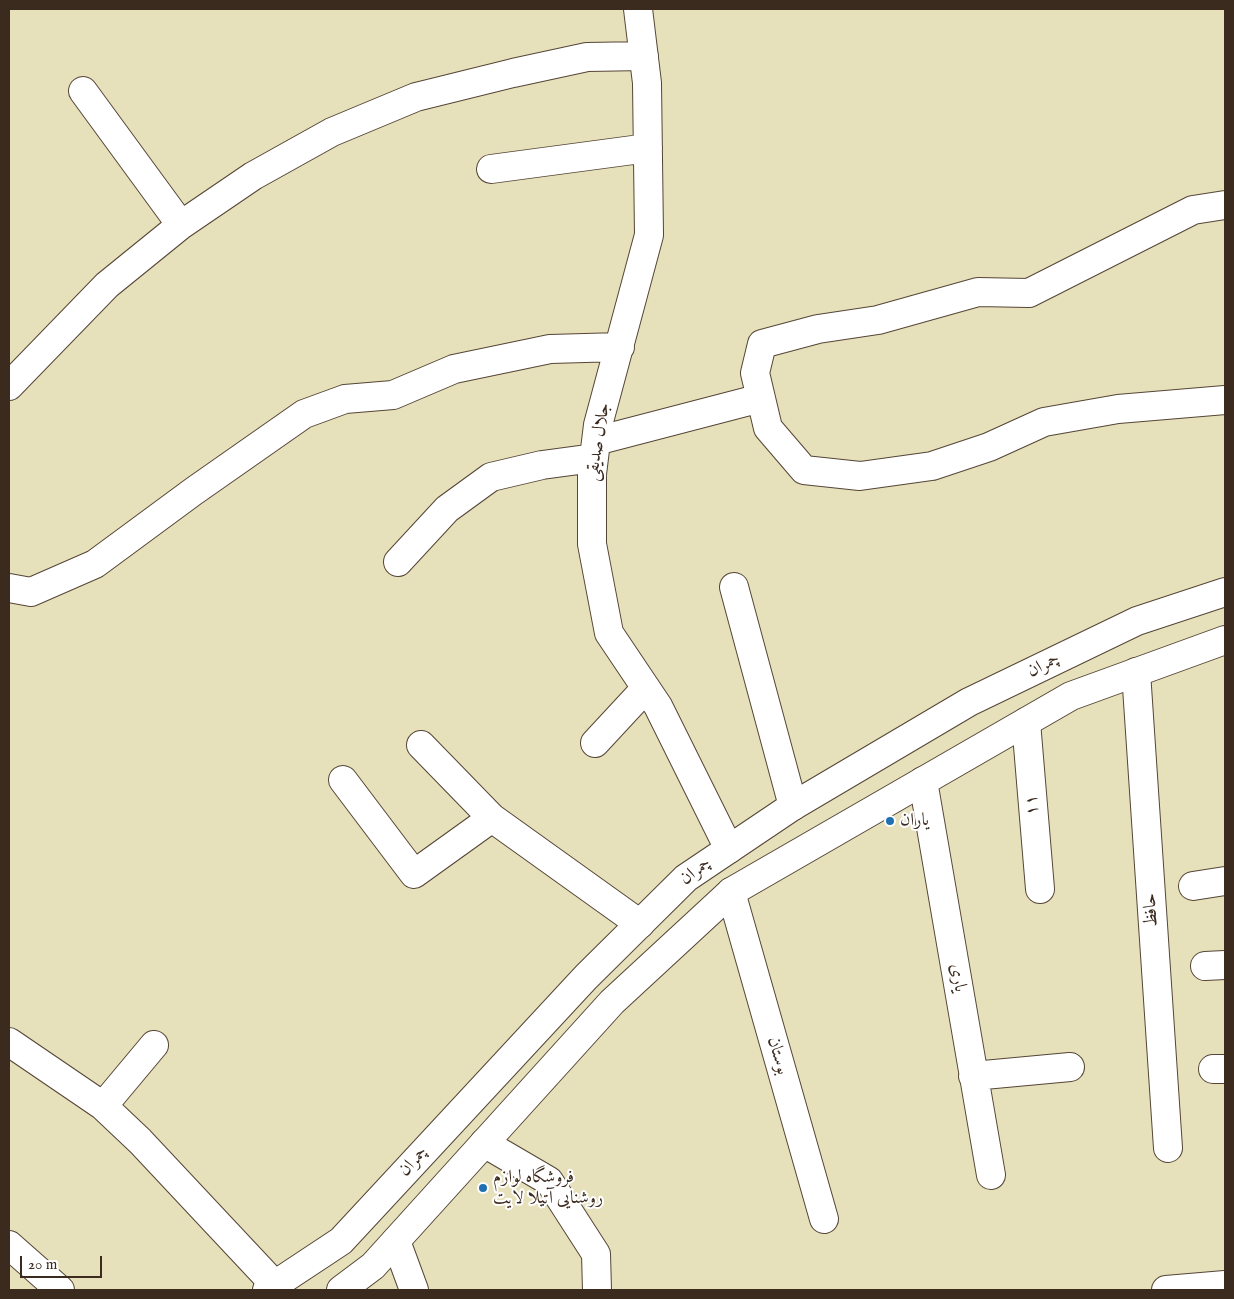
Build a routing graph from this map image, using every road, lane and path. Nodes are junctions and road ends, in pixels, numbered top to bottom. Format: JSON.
{"nodes":[{"id":1,"x":638,"y":9,"type":"edge"},
{"id":2,"x":644,"y":56,"type":"junction"},
{"id":3,"x":83,"y":90,"type":"dead end"},
{"id":4,"x":648,"y":148,"type":"junction"},
{"id":5,"x":492,"y":169,"type":"dead end"},
{"id":6,"x":1225,"y":205,"type":"edge"},
{"id":7,"x":182,"y":225,"type":"junction"},
{"id":8,"x":620,"y":346,"type":"junction"},
{"id":9,"x":9,"y":386,"type":"edge"},
{"id":10,"x":761,"y":398,"type":"junction"},
{"id":11,"x":1225,"y":400,"type":"edge"},
{"id":12,"x":595,"y":450,"type":"junction"},
{"id":13,"x":398,"y":562,"type":"dead end"},
{"id":14,"x":734,"y":587,"type":"dead end"},
{"id":15,"x":9,"y":588,"type":"edge"},
{"id":16,"x":1225,"y":592,"type":"edge"},
{"id":17,"x":1225,"y":640,"type":"edge"},
{"id":18,"x":1136,"y":672,"type":"junction"},
{"id":19,"x":646,"y":688,"type":"junction"},
{"id":20,"x":1026,"y":722,"type":"junction"},
{"id":21,"x":595,"y":743,"type":"dead end"},
{"id":22,"x":421,"y":745,"type":"dead end"},
{"id":23,"x":343,"y":780,"type":"dead end"},
{"id":24,"x":923,"y":781,"type":"junction"},
{"id":25,"x":793,"y":806,"type":"junction"},
{"id":26,"x":492,"y":818,"type":"junction"},
{"id":27,"x":729,"y":849,"type":"junction"},
{"id":28,"x":1225,"y":881,"type":"edge"},
{"id":29,"x":1193,"y":886,"type":"dead end"},
{"id":30,"x":1040,"y":889,"type":"dead end"},
{"id":31,"x":731,"y":892,"type":"junction"},
{"id":32,"x":640,"y":924,"type":"junction"},
{"id":33,"x":9,"y":1042,"type":"edge"},
{"id":34,"x":154,"y":1045,"type":"dead end"},
{"id":35,"x":1070,"y":1067,"type":"dead end"},
{"id":36,"x":973,"y":1076,"type":"junction"},
{"id":37,"x":103,"y":1106,"type":"junction"},
{"id":38,"x":484,"y":1144,"type":"junction"},
{"id":39,"x":1168,"y":1148,"type":"dead end"},
{"id":40,"x":991,"y":1175,"type":"dead end"},
{"id":41,"x":824,"y":1219,"type":"dead end"},
{"id":42,"x":396,"y":1241,"type":"junction"},
{"id":43,"x":9,"y":1245,"type":"edge"},
{"id":44,"x":1225,"y":1285,"type":"edge"},
{"id":45,"x":271,"y":1288,"type":"edge"},
{"id":46,"x":60,"y":1290,"type":"edge"},
{"id":47,"x":341,"y":1290,"type":"edge"},
{"id":48,"x":414,"y":1290,"type":"edge"},
{"id":49,"x":597,"y":1290,"type":"edge"},
{"id":50,"x":1168,"y":1290,"type":"edge"}],
"edges":[{"from":1,"to":2,"type":"street","name":"جلال صدیقی"},
{"from":2,"to":4,"type":"street","name":"جلال صدیقی"},
{"from":2,"to":7,"type":"street"},
{"from":3,"to":7,"type":"street"},
{"from":4,"to":5,"type":"street"},
{"from":4,"to":8,"type":"street","name":"جلال صدیقی"},
{"from":6,"to":10,"type":"street"},
{"from":7,"to":9,"type":"street"},
{"from":8,"to":12,"type":"street","name":"جلال صدیقی"},
{"from":8,"to":15,"type":"street"},
{"from":10,"to":11,"type":"street"},
{"from":10,"to":12,"type":"street"},
{"from":12,"to":13,"type":"street"},
{"from":12,"to":19,"type":"street","name":"جلال صدیقی"},
{"from":14,"to":25,"type":"street"},
{"from":16,"to":25,"type":"street","name":"چمران"},
{"from":17,"to":18,"type":"street"},
{"from":18,"to":20,"type":"street"},
{"from":18,"to":39,"type":"street","name":"حافظ"},
{"from":19,"to":21,"type":"street"},
{"from":19,"to":27,"type":"street","name":"جلال صدیقی"},
{"from":20,"to":24,"type":"street"},
{"from":20,"to":30,"type":"street","name":"۱۱"},
{"from":22,"to":26,"type":"street"},
{"from":23,"to":26,"type":"street"},
{"from":24,"to":31,"type":"street"},
{"from":24,"to":36,"type":"street","name":"یاری"},
{"from":25,"to":27,"type":"street","name":"چمران"},
{"from":26,"to":32,"type":"street"},
{"from":27,"to":32,"type":"street","name":"چمران"},
{"from":28,"to":29,"type":"street"},
{"from":31,"to":38,"type":"street"},
{"from":31,"to":41,"type":"street","name":"بوستان"},
{"from":32,"to":45,"type":"street","name":"چمران"},
{"from":33,"to":37,"type":"street"},
{"from":34,"to":37,"type":"street"},
{"from":35,"to":36,"type":"street"},
{"from":36,"to":40,"type":"street","name":"یاری"},
{"from":37,"to":45,"type":"street"},
{"from":38,"to":42,"type":"street"},
{"from":38,"to":49,"type":"street"},
{"from":42,"to":47,"type":"street"},
{"from":42,"to":48,"type":"street"},
{"from":43,"to":46,"type":"street"},
{"from":44,"to":50,"type":"street"}]}
